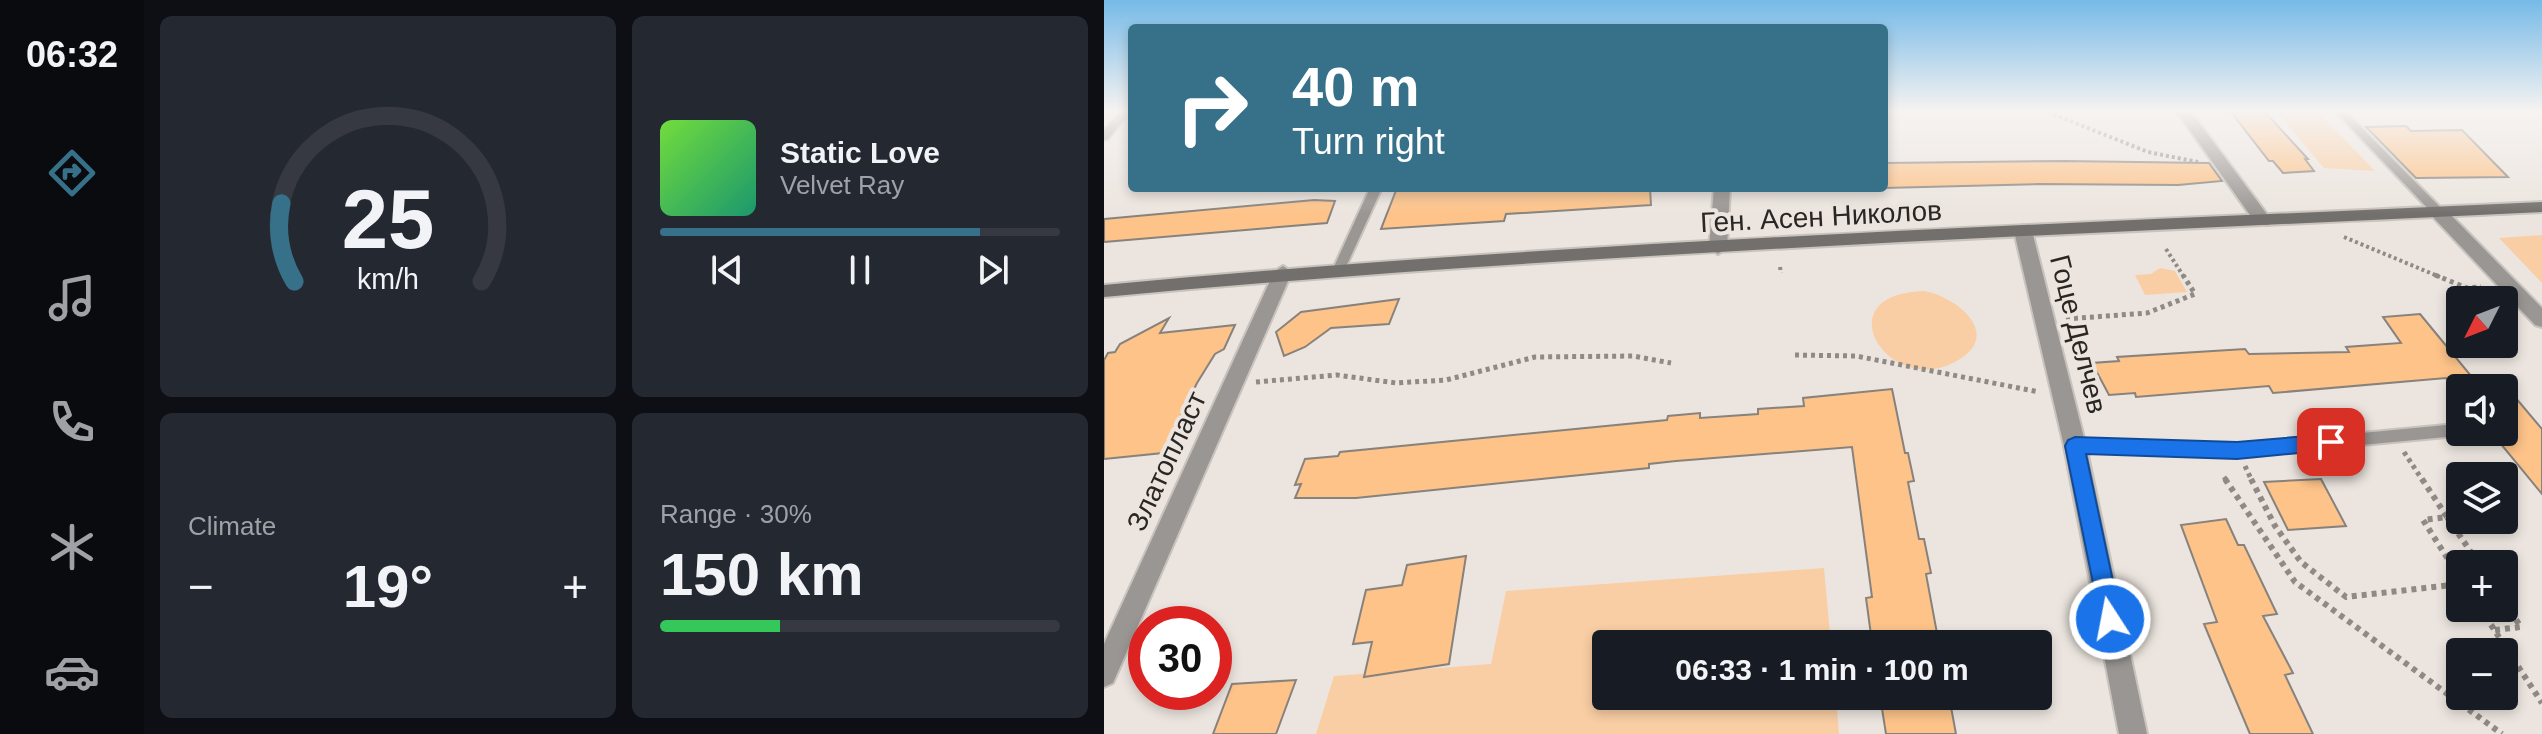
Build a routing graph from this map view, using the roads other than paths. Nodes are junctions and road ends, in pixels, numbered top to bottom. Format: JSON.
{"nodes":[{"id":1,"x":2209,"y":146,"type":"edge"},
{"id":2,"x":2374,"y":146,"type":"edge"},
{"id":3,"x":1374,"y":192,"type":"edge"},
{"id":4,"x":1722,"y":192,"type":"edge"},
{"id":5,"x":2542,"y":207,"type":"edge"},
{"id":6,"x":2438,"y":212,"type":"junction"},
{"id":7,"x":2263,"y":221,"type":"junction"},
{"id":8,"x":2023,"y":231,"type":"junction"},
{"id":9,"x":1718,"y":248,"type":"junction"},
{"id":10,"x":1339,"y":269,"type":"junction"},
{"id":11,"x":1283,"y":272,"type":"junction"},
{"id":12,"x":1104,"y":291,"type":"edge"},
{"id":13,"x":2542,"y":320,"type":"edge"},
{"id":14,"x":2446,"y":431,"type":"dead end"},
{"id":15,"x":2075,"y":446,"type":"junction"},
{"id":16,"x":1104,"y":674,"type":"edge"},
{"id":17,"x":2133,"y":734,"type":"edge"}],
"edges":[{"from":1,"to":7,"type":"street"},
{"from":2,"to":6,"type":"lane"},
{"from":3,"to":10,"type":"lane"},
{"from":4,"to":9,"type":"street"},
{"from":5,"to":6,"type":"street","name":"Ген. Асен Николов"},
{"from":6,"to":7,"type":"street","name":"Ген. Асен Николов"},
{"from":6,"to":13,"type":"street"},
{"from":7,"to":8,"type":"street","name":"Ген. Асен Николов"},
{"from":8,"to":9,"type":"street","name":"Ген. Асен Николов"},
{"from":8,"to":15,"type":"street","name":"Гоце Делчев"},
{"from":9,"to":10,"type":"street","name":"Ген. Асен Николов"},
{"from":10,"to":11,"type":"street","name":"Ген. Асен Николов"},
{"from":11,"to":12,"type":"street","name":"Ген. Асен Николов"},
{"from":11,"to":16,"type":"street","name":"Златопласт"},
{"from":14,"to":15,"type":"lane"},
{"from":15,"to":17,"type":"street","name":"Гоце Делчев"}]}
